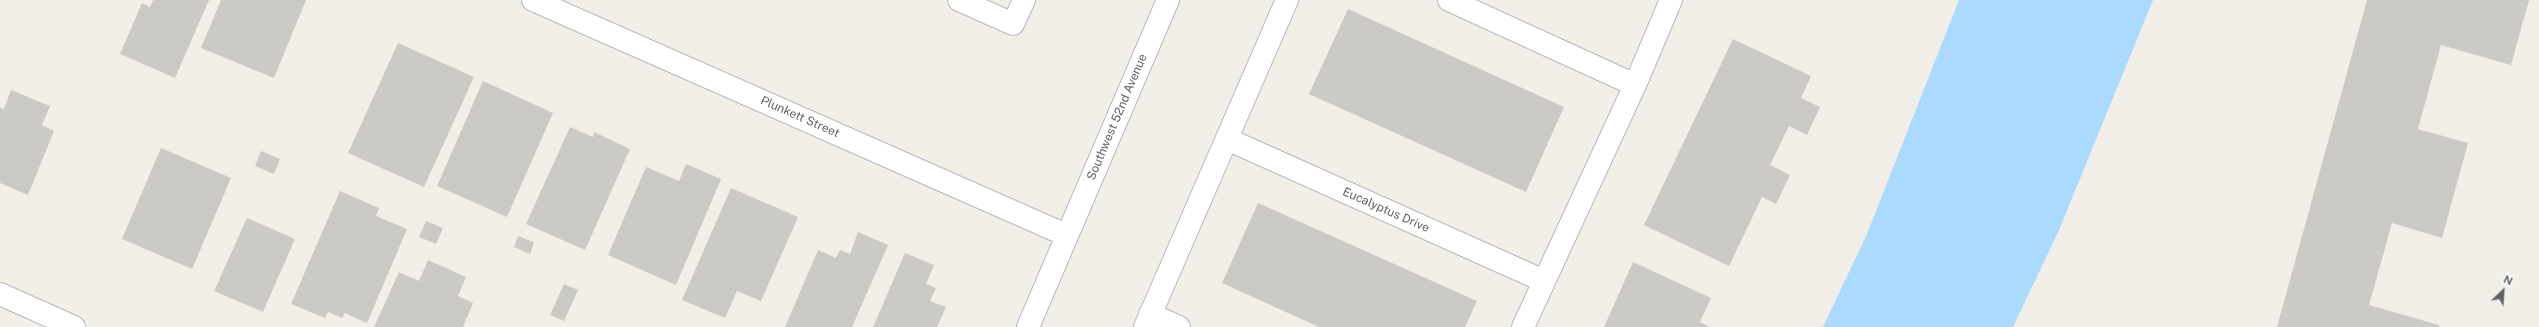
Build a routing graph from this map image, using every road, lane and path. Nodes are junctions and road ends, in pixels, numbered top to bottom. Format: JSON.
{"nodes":[{"id":1,"x":534,"y":0,"type":"edge"},
{"id":2,"x":959,"y":0,"type":"edge"},
{"id":3,"x":1024,"y":0,"type":"edge"},
{"id":4,"x":1168,"y":0,"type":"edge"},
{"id":5,"x":1287,"y":0,"type":"edge"},
{"id":6,"x":1450,"y":0,"type":"edge"},
{"id":7,"x":1671,"y":0,"type":"edge"},
{"id":8,"x":1635,"y":85,"type":"junction"},
{"id":9,"x":1227,"y":139,"type":"junction"},
{"id":10,"x":1066,"y":235,"type":"junction"},
{"id":11,"x":1544,"y":281,"type":"junction"},
{"id":12,"x":0,"y":294,"type":"edge"},
{"id":13,"x":1148,"y":321,"type":"edge"},
{"id":14,"x":74,"y":327,"type":"edge"},
{"id":15,"x":1028,"y":327,"type":"edge"},
{"id":16,"x":1179,"y":327,"type":"edge"},
{"id":17,"x":1523,"y":327,"type":"edge"}],
"edges":[{"from":1,"to":10,"type":"street","name":"Plunkett Street"},
{"from":2,"to":3,"type":"street"},
{"from":4,"to":10,"type":"street","name":"Southwest 52nd Avenue"},
{"from":5,"to":9,"type":"street"},
{"from":6,"to":8,"type":"street"},
{"from":7,"to":8,"type":"street"},
{"from":8,"to":11,"type":"street"},
{"from":9,"to":11,"type":"street","name":"Eucalyptus Drive"},
{"from":9,"to":13,"type":"street"},
{"from":10,"to":15,"type":"street","name":"Southwest 52nd Avenue"},
{"from":11,"to":17,"type":"street"},
{"from":12,"to":14,"type":"street"},
{"from":13,"to":16,"type":"street"}]}
